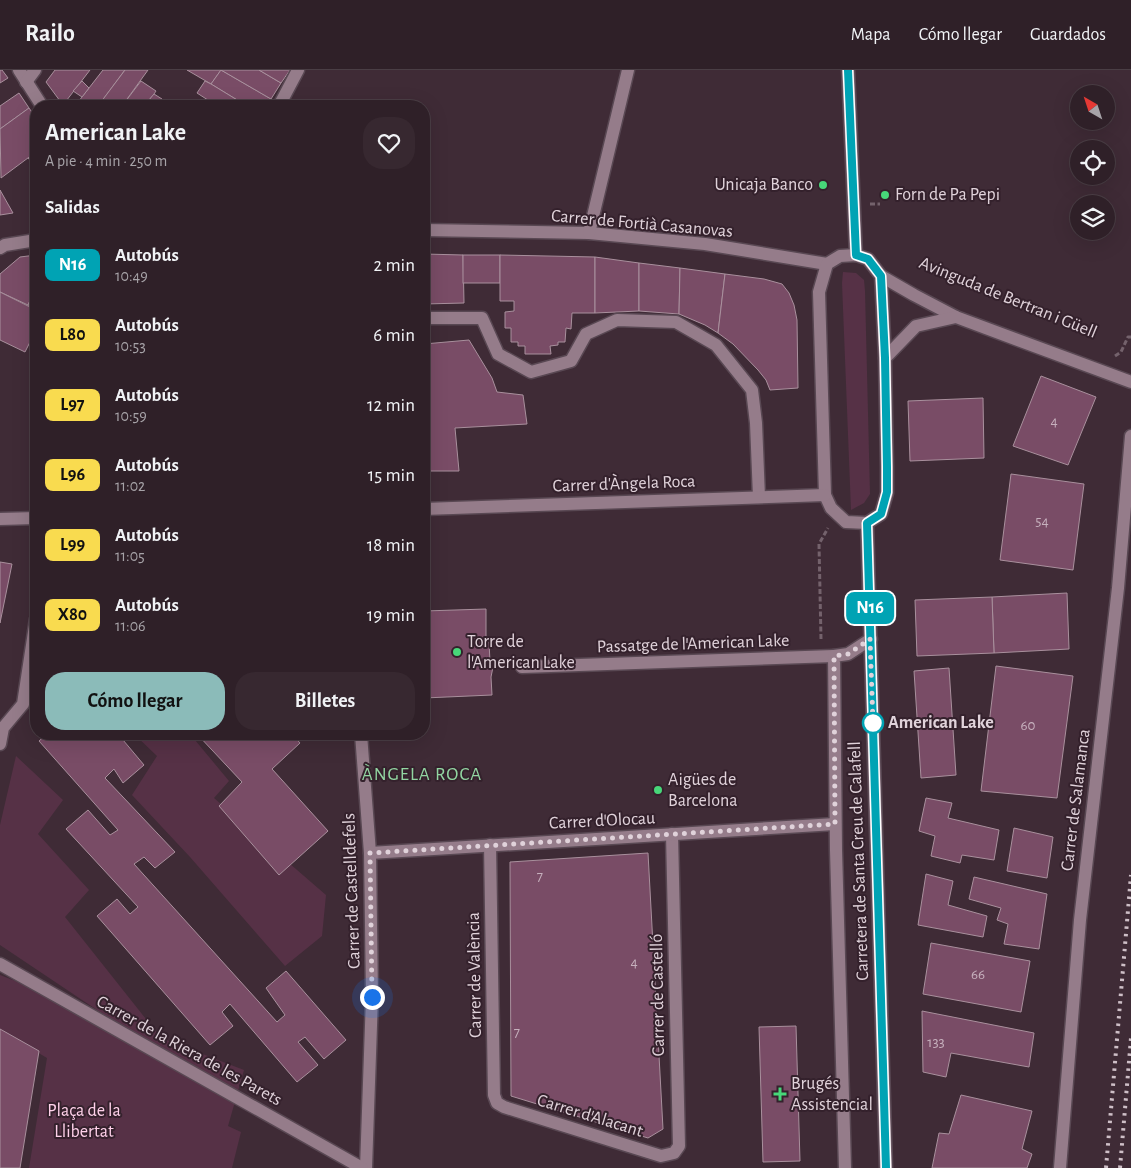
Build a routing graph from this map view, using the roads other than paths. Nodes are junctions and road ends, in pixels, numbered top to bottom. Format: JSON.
{"nodes":[{"id":1,"x":19,"y":70,"type":"edge"},
{"id":2,"x":35,"y":70,"type":"edge"},
{"id":3,"x":298,"y":70,"type":"edge"},
{"id":4,"x":628,"y":70,"type":"edge"},
{"id":5,"x":848,"y":70,"type":"edge"},
{"id":6,"x":26,"y":82,"type":"junction"},
{"id":7,"x":38,"y":100,"type":"edge"},
{"id":8,"x":281,"y":100,"type":"edge"},
{"id":9,"x":430,"y":230,"type":"edge"},
{"id":10,"x":589,"y":233,"type":"junction"},
{"id":11,"x":30,"y":241,"type":"edge"},
{"id":12,"x":0,"y":248,"type":"edge"},
{"id":13,"x":856,"y":255,"type":"junction"},
{"id":14,"x":827,"y":264,"type":"junction"},
{"id":15,"x":881,"y":276,"type":"junction"},
{"id":16,"x":956,"y":316,"type":"junction"},
{"id":17,"x":430,"y":318,"type":"edge"},
{"id":18,"x":885,"y":358,"type":"junction"},
{"id":19,"x":1131,"y":382,"type":"edge"},
{"id":20,"x":1131,"y":436,"type":"edge"},
{"id":21,"x":825,"y":495,"type":"junction"},
{"id":22,"x":759,"y":497,"type":"junction"},
{"id":23,"x":430,"y":509,"type":"edge"},
{"id":24,"x":30,"y":518,"type":"edge"},
{"id":25,"x":0,"y":519,"type":"edge"},
{"id":26,"x":867,"y":523,"type":"junction"},
{"id":27,"x":870,"y":639,"type":"junction"},
{"id":28,"x":834,"y":656,"type":"junction"},
{"id":29,"x":30,"y":658,"type":"edge"},
{"id":30,"x":522,"y":667,"type":"dead end"},
{"id":31,"x":361,"y":740,"type":"edge"},
{"id":32,"x":0,"y":744,"type":"edge"},
{"id":33,"x":835,"y":824,"type":"junction"},
{"id":34,"x":672,"y":834,"type":"junction"},
{"id":35,"x":490,"y":845,"type":"junction"},
{"id":36,"x":370,"y":853,"type":"junction"},
{"id":37,"x":0,"y":964,"type":"edge"},
{"id":38,"x":497,"y":1103,"type":"joint"},
{"id":39,"x":674,"y":1153,"type":"joint"},
{"id":40,"x":362,"y":1168,"type":"edge"},
{"id":41,"x":366,"y":1168,"type":"edge"},
{"id":42,"x":845,"y":1168,"type":"edge"},
{"id":43,"x":886,"y":1168,"type":"edge"},
{"id":44,"x":1060,"y":1168,"type":"edge"}],
"edges":[{"from":1,"to":6,"type":"street"},
{"from":2,"to":6,"type":"street"},
{"from":3,"to":8,"type":"street"},
{"from":4,"to":10,"type":"street"},
{"from":5,"to":13,"type":"street"},
{"from":6,"to":7,"type":"street"},
{"from":9,"to":10,"type":"street","name":"Carrer de Fortià Casanovas"},
{"from":10,"to":14,"type":"street","name":"Carrer de Fortià Casanovas"},
{"from":11,"to":12,"type":"street"},
{"from":13,"to":14,"type":"street"},
{"from":13,"to":15,"type":"street"},
{"from":14,"to":21,"type":"street"},
{"from":15,"to":16,"type":"street","name":"Avinguda de Bertran i Güell"},
{"from":15,"to":18,"type":"street"},
{"from":16,"to":18,"type":"street","name":"Avinguda de Bertran i Güell"},
{"from":16,"to":19,"type":"street","name":"Avinguda de Bertran i Güell"},
{"from":17,"to":22,"type":"street"},
{"from":18,"to":26,"type":"street"},
{"from":20,"to":44,"type":"street","name":"Carrer de Salamanca"},
{"from":21,"to":22,"type":"street","name":"Carrer d'Àngela Roca"},
{"from":21,"to":26,"type":"street"},
{"from":22,"to":23,"type":"street","name":"Carrer d'Àngela Roca"},
{"from":24,"to":25,"type":"street"},
{"from":26,"to":27,"type":"street","name":"Carretera de Santa Creu de Calafell"},
{"from":27,"to":28,"type":"street","name":"Passatge de l'American Lake"},
{"from":27,"to":43,"type":"street","name":"Carretera de Santa Creu de Calafell"},
{"from":28,"to":30,"type":"street","name":"Passatge de l'American Lake"},
{"from":28,"to":33,"type":"street"},
{"from":29,"to":32,"type":"street"},
{"from":31,"to":36,"type":"street","name":"Carrer de Castelldefels"},
{"from":33,"to":34,"type":"street","name":"Carrer d'Olocau"},
{"from":33,"to":42,"type":"street"},
{"from":34,"to":35,"type":"street","name":"Carrer d'Olocau"},
{"from":34,"to":39,"type":"street","name":"Carrer de Castelló"},
{"from":35,"to":36,"type":"street","name":"Carrer d'Olocau"},
{"from":35,"to":38,"type":"street","name":"Carrer de València"},
{"from":36,"to":41,"type":"street","name":"Carrer de Castelldefels"},
{"from":37,"to":40,"type":"street","name":"Carrer de la Riera de les Parets"},
{"from":38,"to":39,"type":"street","name":"Carrer d'Alacant"}]}
